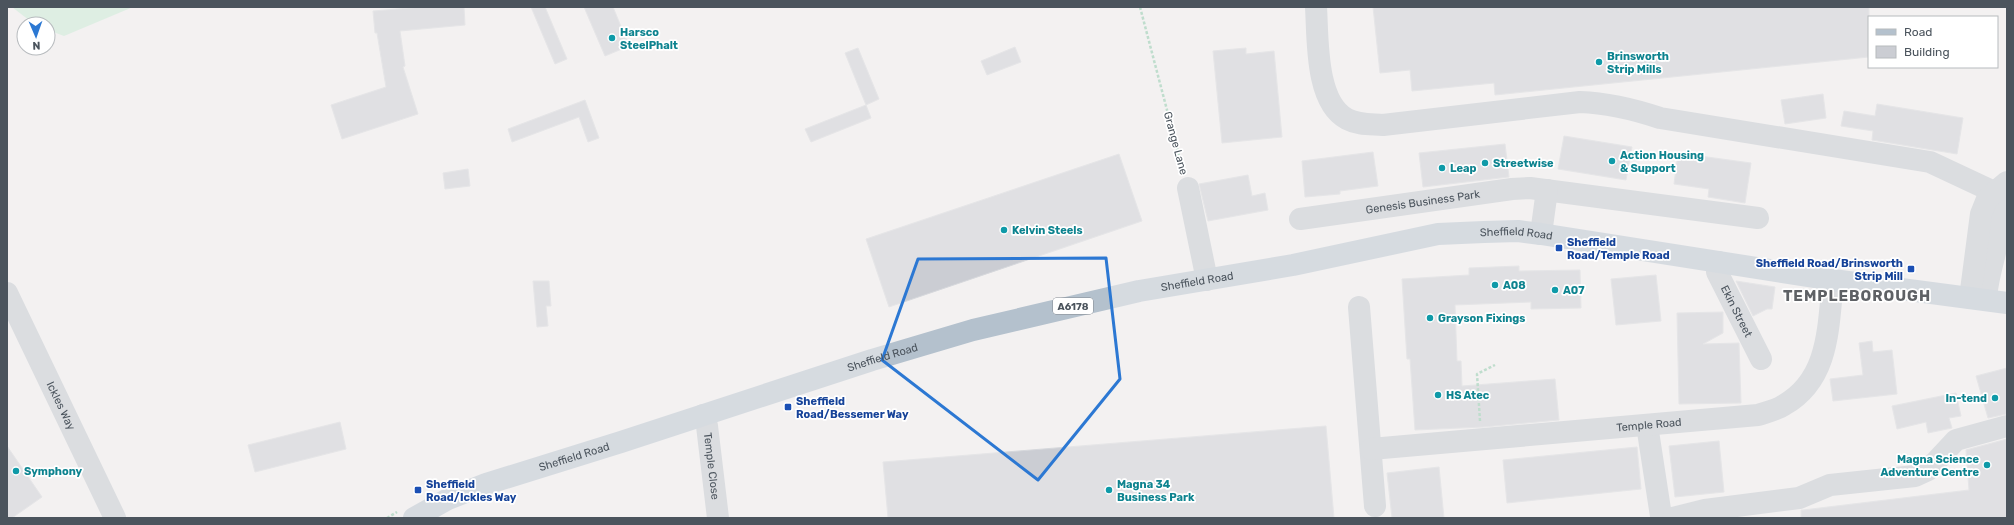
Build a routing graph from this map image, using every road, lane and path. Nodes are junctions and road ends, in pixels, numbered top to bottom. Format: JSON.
{"nodes":[{"id":1,"x":1140,"y":7,"type":"edge"},
{"id":2,"x":1316,"y":7,"type":"edge"},
{"id":3,"x":2001,"y":187,"type":"edge"},
{"id":4,"x":1188,"y":188,"type":"joint"},
{"id":5,"x":1547,"y":190,"type":"junction"},
{"id":6,"x":1758,"y":218,"type":"dead end"},
{"id":7,"x":1300,"y":219,"type":"dead end"},
{"id":8,"x":1540,"y":234,"type":"junction"},
{"id":9,"x":1719,"y":262,"type":"junction"},
{"id":10,"x":1207,"y":280,"type":"junction"},
{"id":11,"x":1833,"y":280,"type":"junction"},
{"id":12,"x":7,"y":294,"type":"edge"},
{"id":13,"x":1978,"y":299,"type":"junction"},
{"id":14,"x":2007,"y":303,"type":"edge"},
{"id":15,"x":1359,"y":307,"type":"dead end"},
{"id":16,"x":1761,"y":359,"type":"dead end"},
{"id":17,"x":1495,"y":365,"type":"dead end"},
{"id":18,"x":703,"y":415,"type":"junction"},
{"id":19,"x":1647,"y":425,"type":"junction"},
{"id":20,"x":2007,"y":426,"type":"edge"},
{"id":21,"x":1481,"y":439,"type":"junction"},
{"id":22,"x":1371,"y":449,"type":"junction"},
{"id":23,"x":1375,"y":506,"type":"dead end"},
{"id":24,"x":406,"y":515,"type":"edge"},
{"id":25,"x":115,"y":518,"type":"edge"},
{"id":26,"x":387,"y":518,"type":"edge"},
{"id":27,"x":718,"y":518,"type":"edge"},
{"id":28,"x":1667,"y":518,"type":"edge"},
{"id":29,"x":1673,"y":518,"type":"edge"}],
"edges":[{"from":1,"to":4,"type":"path","name":"Grange Lane"},
{"from":2,"to":3,"type":"street"},
{"from":3,"to":13,"type":"street"},
{"from":4,"to":10,"type":"street","name":"Grange Lane"},
{"from":5,"to":6,"type":"street","name":"Genesis Business Park"},
{"from":5,"to":7,"type":"street","name":"Genesis Business Park"},
{"from":5,"to":8,"type":"street"},
{"from":8,"to":9,"type":"main road","name":"Sheffield Road","number":"A6178"},
{"from":8,"to":10,"type":"main road","name":"Sheffield Road","number":"A6178"},
{"from":9,"to":11,"type":"main road","name":"Sheffield Road","number":"A6178"},
{"from":9,"to":16,"type":"street","name":"Ekin Street"},
{"from":10,"to":18,"type":"main road","name":"Sheffield Road","number":"A6178"},
{"from":11,"to":13,"type":"main road","name":"Sheffield Road","number":"A6178"},
{"from":11,"to":19,"type":"street","name":"Temple Road"},
{"from":12,"to":25,"type":"street","name":"Ickles Way"},
{"from":13,"to":14,"type":"main road","name":"Sheffield Road","number":"A6178"},
{"from":15,"to":22,"type":"street"},
{"from":17,"to":21,"type":"path"},
{"from":18,"to":24,"type":"main road","name":"Sheffield Road","number":"A6178"},
{"from":18,"to":27,"type":"street","name":"Temple Close"},
{"from":19,"to":21,"type":"street","name":"Temple Road"},
{"from":19,"to":28,"type":"street"},
{"from":20,"to":29,"type":"street"},
{"from":21,"to":22,"type":"street","name":"Temple Road"},
{"from":22,"to":23,"type":"street"},
{"from":24,"to":26,"type":"path"}]}
